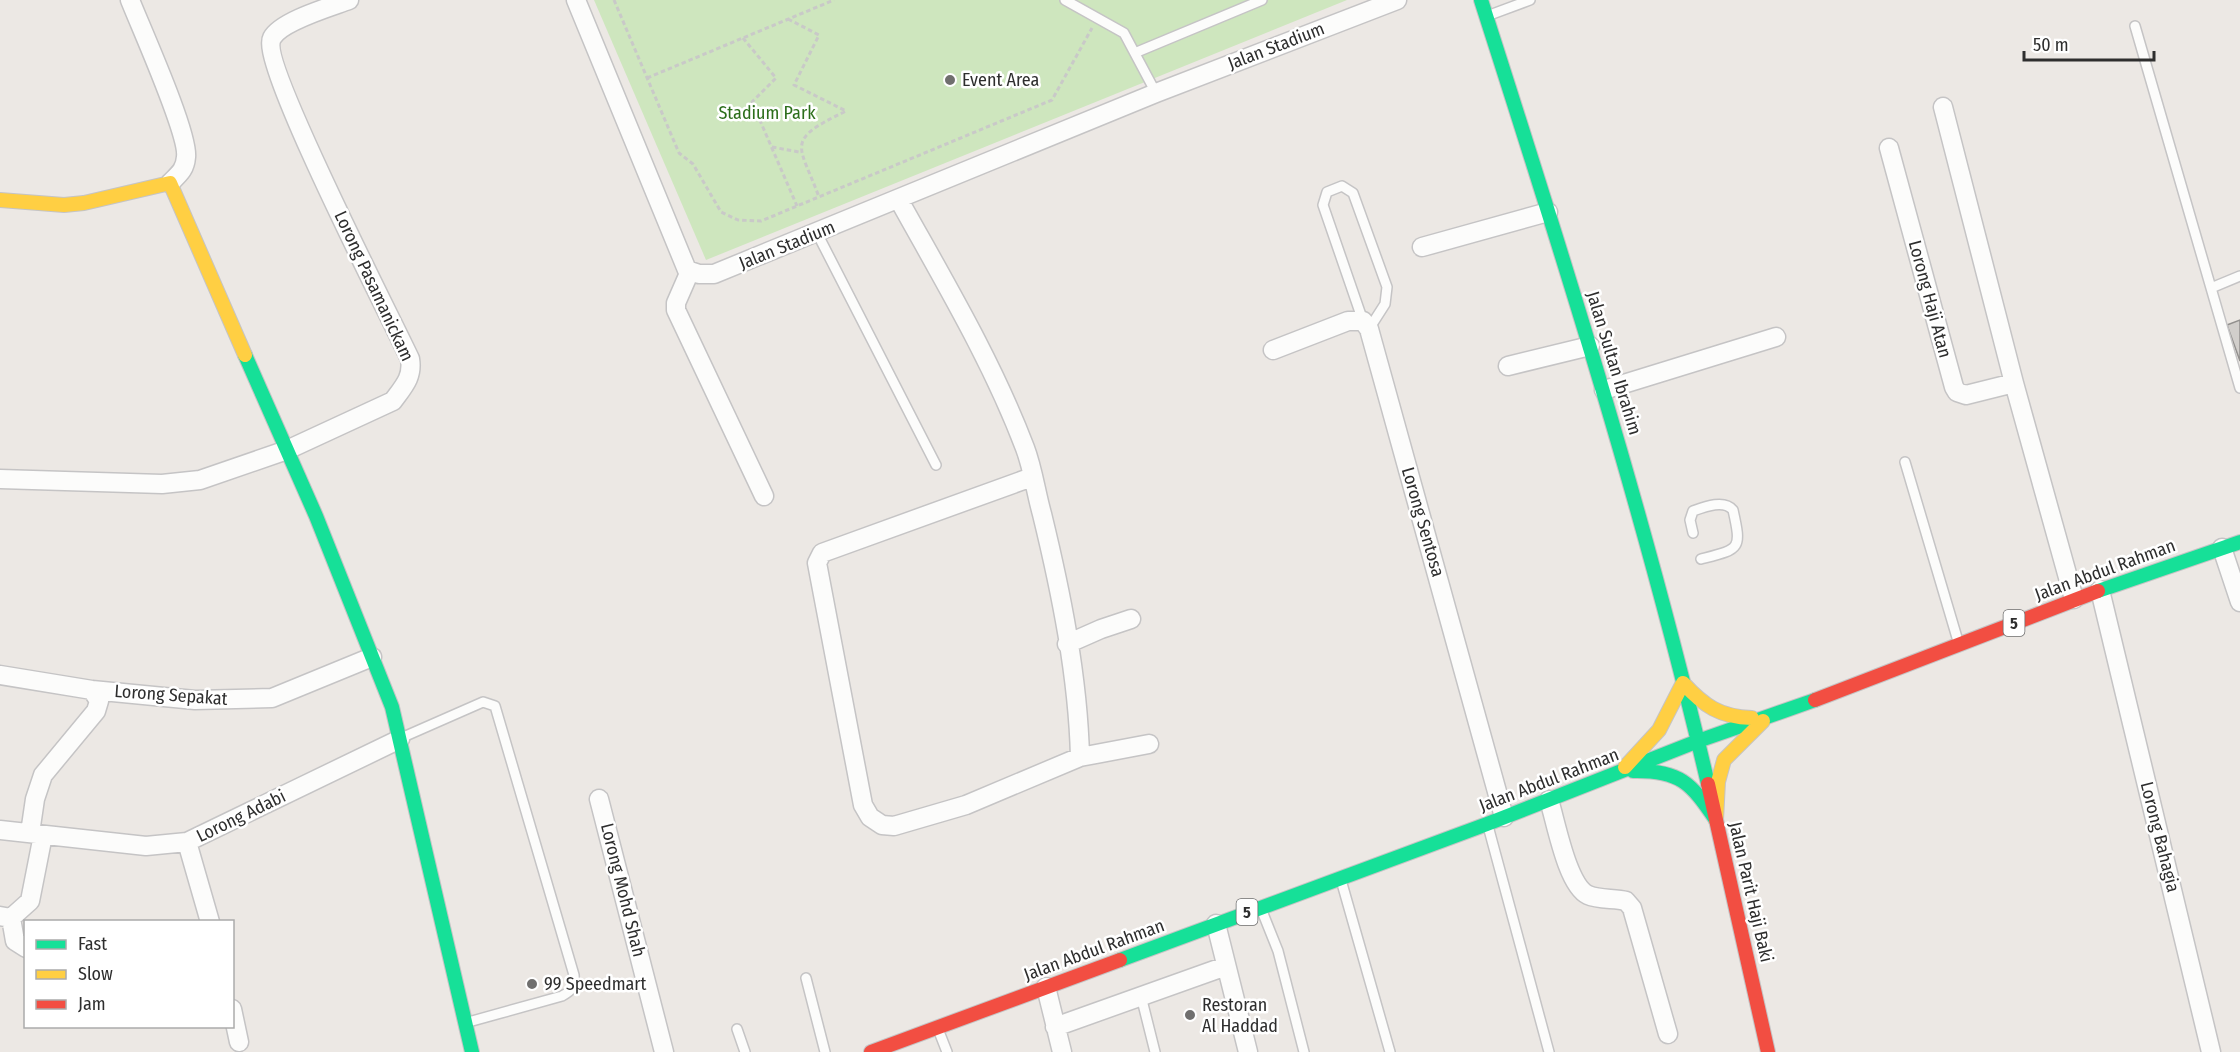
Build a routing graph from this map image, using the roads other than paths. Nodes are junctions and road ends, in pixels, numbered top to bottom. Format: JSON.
{"nodes":[{"id":1,"x":130,"y":0,"type":"edge"},
{"id":2,"x":349,"y":0,"type":"edge"},
{"id":3,"x":576,"y":0,"type":"edge"},
{"id":4,"x":1065,"y":0,"type":"edge"},
{"id":5,"x":1262,"y":0,"type":"edge"},
{"id":6,"x":1397,"y":0,"type":"edge"},
{"id":7,"x":1481,"y":0,"type":"edge"},
{"id":8,"x":1530,"y":0,"type":"edge"},
{"id":9,"x":1486,"y":16,"type":"junction"},
{"id":10,"x":2135,"y":26,"type":"dead end"},
{"id":11,"x":1137,"y":52,"type":"junction"},
{"id":12,"x":1156,"y":93,"type":"junction"},
{"id":13,"x":1943,"y":107,"type":"dead end"},
{"id":14,"x":1888,"y":148,"type":"dead end"},
{"id":15,"x":162,"y":184,"type":"junction"},
{"id":16,"x":0,"y":200,"type":"edge"},
{"id":17,"x":899,"y":200,"type":"junction"},
{"id":18,"x":1548,"y":212,"type":"junction"},
{"id":19,"x":817,"y":233,"type":"junction"},
{"id":20,"x":1422,"y":247,"type":"dead end"},
{"id":21,"x":690,"y":271,"type":"junction"},
{"id":22,"x":2240,"y":276,"type":"edge"},
{"id":23,"x":2211,"y":288,"type":"junction"},
{"id":24,"x":1366,"y":325,"type":"junction"},
{"id":25,"x":1776,"y":336,"type":"dead end"},
{"id":26,"x":1590,"y":346,"type":"junction"},
{"id":27,"x":1274,"y":350,"type":"dead end"},
{"id":28,"x":1508,"y":366,"type":"dead end"},
{"id":29,"x":2014,"y":383,"type":"junction"},
{"id":30,"x":2240,"y":388,"type":"edge"},
{"id":31,"x":1604,"y":390,"type":"junction"},
{"id":32,"x":287,"y":450,"type":"junction"},
{"id":33,"x":1905,"y":462,"type":"dead end"},
{"id":34,"x":936,"y":465,"type":"dead end"},
{"id":35,"x":1032,"y":477,"type":"junction"},
{"id":36,"x":0,"y":479,"type":"edge"},
{"id":37,"x":764,"y":496,"type":"dead end"},
{"id":38,"x":1693,"y":533,"type":"dead end"},
{"id":39,"x":2240,"y":542,"type":"edge"},
{"id":40,"x":2222,"y":548,"type":"junction"},
{"id":41,"x":1701,"y":559,"type":"dead end"},
{"id":42,"x":2101,"y":596,"type":"junction"},
{"id":43,"x":2074,"y":599,"type":"junction"},
{"id":44,"x":2240,"y":600,"type":"edge"},
{"id":45,"x":1131,"y":620,"type":"dead end"},
{"id":46,"x":1067,"y":644,"type":"junction"},
{"id":47,"x":1959,"y":644,"type":"junction"},
{"id":48,"x":372,"y":657,"type":"junction"},
{"id":49,"x":0,"y":675,"type":"edge"},
{"id":50,"x":1683,"y":682,"type":"junction"},
{"id":51,"x":92,"y":690,"type":"junction"},
{"id":52,"x":1767,"y":718,"type":"junction"},
{"id":53,"x":400,"y":739,"type":"junction"},
{"id":54,"x":1698,"y":741,"type":"junction"},
{"id":55,"x":1149,"y":744,"type":"dead end"},
{"id":56,"x":1080,"y":757,"type":"junction"},
{"id":57,"x":1622,"y":771,"type":"junction"},
{"id":58,"x":599,"y":799,"type":"dead end"},
{"id":59,"x":1549,"y":800,"type":"junction"},
{"id":60,"x":1504,"y":817,"type":"junction"},
{"id":61,"x":1716,"y":820,"type":"junction"},
{"id":62,"x":1487,"y":824,"type":"junction"},
{"id":63,"x":0,"y":830,"type":"edge"},
{"id":64,"x":36,"y":834,"type":"junction"},
{"id":65,"x":187,"y":842,"type":"junction"},
{"id":66,"x":1341,"y":878,"type":"junction"},
{"id":67,"x":1261,"y":907,"type":"junction"},
{"id":68,"x":5,"y":917,"type":"edge"},
{"id":69,"x":210,"y":920,"type":"edge"},
{"id":70,"x":1216,"y":924,"type":"junction"},
{"id":71,"x":24,"y":947,"type":"edge"},
{"id":72,"x":1226,"y":966,"type":"junction"},
{"id":73,"x":806,"y":978,"type":"dead end"},
{"id":74,"x":1046,"y":987,"type":"junction"},
{"id":75,"x":1141,"y":996,"type":"junction"},
{"id":76,"x":234,"y":1018,"type":"edge"},
{"id":77,"x":465,"y":1023,"type":"junction"},
{"id":78,"x":937,"y":1027,"type":"junction"},
{"id":79,"x":1055,"y":1027,"type":"junction"},
{"id":80,"x":737,"y":1029,"type":"dead end"},
{"id":81,"x":1668,"y":1034,"type":"dead end"},
{"id":82,"x":239,"y":1042,"type":"dead end"},
{"id":83,"x":472,"y":1052,"type":"edge"},
{"id":84,"x":664,"y":1052,"type":"edge"},
{"id":85,"x":745,"y":1052,"type":"edge"},
{"id":86,"x":825,"y":1052,"type":"edge"},
{"id":87,"x":871,"y":1052,"type":"edge"},
{"id":88,"x":947,"y":1052,"type":"edge"},
{"id":89,"x":1062,"y":1052,"type":"edge"},
{"id":90,"x":1155,"y":1052,"type":"edge"},
{"id":91,"x":1248,"y":1052,"type":"edge"},
{"id":92,"x":1304,"y":1052,"type":"edge"},
{"id":93,"x":1390,"y":1052,"type":"edge"},
{"id":94,"x":1549,"y":1052,"type":"edge"},
{"id":95,"x":1768,"y":1052,"type":"edge"},
{"id":96,"x":2211,"y":1052,"type":"edge"}],
"edges":[{"from":1,"to":15,"type":"street"},
{"from":2,"to":32,"type":"street","name":"Lorong Pasamanickam"},
{"from":3,"to":21,"type":"street"},
{"from":4,"to":11,"type":"lane"},
{"from":5,"to":11,"type":"lane"},
{"from":6,"to":12,"type":"street","name":"Jalan Stadium"},
{"from":7,"to":9,"type":"street","name":"Jalan Sultan Ibrahim"},
{"from":8,"to":9,"type":"lane"},
{"from":9,"to":18,"type":"street","name":"Jalan Sultan Ibrahim"},
{"from":10,"to":23,"type":"lane"},
{"from":11,"to":12,"type":"lane"},
{"from":12,"to":17,"type":"street","name":"Jalan Stadium"},
{"from":13,"to":29,"type":"street"},
{"from":14,"to":29,"type":"street","name":"Lorong Haji Atan"},
{"from":15,"to":16,"type":"street"},
{"from":15,"to":32,"type":"street"},
{"from":17,"to":19,"type":"street","name":"Jalan Stadium"},
{"from":17,"to":35,"type":"street"},
{"from":18,"to":20,"type":"street"},
{"from":18,"to":26,"type":"street","name":"Jalan Sultan Ibrahim"},
{"from":19,"to":21,"type":"street","name":"Jalan Stadium"},
{"from":19,"to":34,"type":"lane"},
{"from":21,"to":37,"type":"street"},
{"from":22,"to":23,"type":"lane"},
{"from":23,"to":30,"type":"lane"},
{"from":24,"to":24,"type":"lane"},
{"from":24,"to":27,"type":"street"},
{"from":24,"to":60,"type":"street","name":"Lorong Sentosa"},
{"from":25,"to":31,"type":"street"},
{"from":26,"to":28,"type":"street"},
{"from":26,"to":31,"type":"street","name":"Jalan Sultan Ibrahim"},
{"from":29,"to":43,"type":"street"},
{"from":31,"to":50,"type":"street","name":"Jalan Sultan Ibrahim"},
{"from":32,"to":36,"type":"street","name":"Lorong Pasamanickam"},
{"from":32,"to":48,"type":"street"},
{"from":33,"to":47,"type":"lane"},
{"from":35,"to":46,"type":"street"},
{"from":35,"to":56,"type":"street"},
{"from":38,"to":41,"type":"lane"},
{"from":39,"to":40,"type":"street","name":"Jalan Abdul Rahman","number":"5"},
{"from":40,"to":42,"type":"street","name":"Jalan Abdul Rahman","number":"5"},
{"from":40,"to":44,"type":"street"},
{"from":42,"to":43,"type":"street","name":"Jalan Abdul Rahman","number":"5"},
{"from":42,"to":96,"type":"street","name":"Lorong Bahagia"},
{"from":43,"to":47,"type":"street","name":"Jalan Abdul Rahman","number":"5"},
{"from":45,"to":46,"type":"street"},
{"from":46,"to":56,"type":"street"},
{"from":47,"to":52,"type":"street","name":"Jalan Abdul Rahman","number":"5"},
{"from":48,"to":51,"type":"street","name":"Lorong Sepakat"},
{"from":48,"to":53,"type":"street"},
{"from":49,"to":51,"type":"street","name":"Lorong Sepakat"},
{"from":50,"to":52,"type":"street"},
{"from":50,"to":54,"type":"street","name":"Jalan Sultan Ibrahim"},
{"from":50,"to":57,"type":"street"},
{"from":51,"to":64,"type":"street"},
{"from":52,"to":54,"type":"street","name":"Jalan Abdul Rahman","number":"5"},
{"from":52,"to":61,"type":"street"},
{"from":53,"to":65,"type":"street","name":"Lorong Adabi"},
{"from":53,"to":77,"type":"street"},
{"from":53,"to":77,"type":"lane"},
{"from":54,"to":57,"type":"street","name":"Jalan Abdul Rahman","number":"5"},
{"from":54,"to":61,"type":"street","name":"Jalan Parit Haji Baki"},
{"from":55,"to":56,"type":"street"},
{"from":57,"to":59,"type":"street","name":"Jalan Abdul Rahman","number":"5"},
{"from":57,"to":61,"type":"street"},
{"from":58,"to":84,"type":"street","name":"Lorong Mohd Shah"},
{"from":59,"to":60,"type":"street","name":"Jalan Abdul Rahman","number":"5"},
{"from":59,"to":81,"type":"street"},
{"from":60,"to":62,"type":"street","name":"Jalan Abdul Rahman","number":"5"},
{"from":61,"to":95,"type":"street","name":"Jalan Parit Haji Baki"},
{"from":62,"to":66,"type":"street","name":"Jalan Abdul Rahman","number":"5"},
{"from":62,"to":94,"type":"lane"},
{"from":63,"to":64,"type":"street","name":"Lorong Adabi"},
{"from":64,"to":65,"type":"street","name":"Lorong Adabi"},
{"from":64,"to":68,"type":"street"},
{"from":65,"to":69,"type":"street"},
{"from":66,"to":67,"type":"street","name":"Jalan Abdul Rahman","number":"5"},
{"from":66,"to":93,"type":"lane"},
{"from":67,"to":70,"type":"street","name":"Jalan Abdul Rahman","number":"5"},
{"from":67,"to":92,"type":"lane"},
{"from":68,"to":71,"type":"street"},
{"from":70,"to":72,"type":"street"},
{"from":70,"to":74,"type":"street","name":"Jalan Abdul Rahman","number":"5"},
{"from":72,"to":75,"type":"street"},
{"from":72,"to":91,"type":"street"},
{"from":73,"to":86,"type":"lane"},
{"from":74,"to":78,"type":"street","name":"Jalan Abdul Rahman","number":"5"},
{"from":74,"to":79,"type":"street"},
{"from":75,"to":79,"type":"street"},
{"from":75,"to":90,"type":"lane"},
{"from":76,"to":82,"type":"street"},
{"from":77,"to":83,"type":"street"},
{"from":78,"to":87,"type":"street","name":"Jalan Abdul Rahman","number":"5"},
{"from":78,"to":88,"type":"lane"},
{"from":79,"to":89,"type":"street"},
{"from":80,"to":85,"type":"lane"}]}
